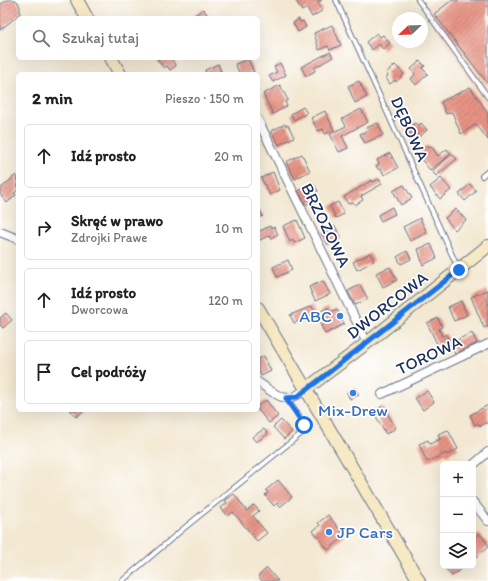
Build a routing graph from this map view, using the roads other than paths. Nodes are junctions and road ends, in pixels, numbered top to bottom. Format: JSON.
{"nodes":[{"id":1,"x":77,"y":0,"type":"edge"},
{"id":2,"x":336,"y":0,"type":"edge"},
{"id":3,"x":418,"y":0,"type":"edge"},
{"id":4,"x":86,"y":16,"type":"edge"},
{"id":5,"x":112,"y":60,"type":"edge"},
{"id":6,"x":119,"y":72,"type":"edge"},
{"id":7,"x":488,"y":97,"type":"edge"},
{"id":8,"x":260,"y":124,"type":"edge"},
{"id":9,"x":488,"y":171,"type":"edge"},
{"id":10,"x":482,"y":176,"type":"dead end"},
{"id":11,"x":0,"y":232,"type":"edge"},
{"id":12,"x":16,"y":238,"type":"edge"},
{"id":13,"x":488,"y":246,"type":"edge"},
{"id":14,"x":459,"y":270,"type":"junction"},
{"id":15,"x":260,"y":311,"type":"edge"},
{"id":16,"x":367,"y":343,"type":"junction"},
{"id":17,"x":488,"y":344,"type":"edge"},
{"id":18,"x":260,"y":384,"type":"edge"},
{"id":19,"x":306,"y":389,"type":"junction"},
{"id":20,"x":382,"y":394,"type":"dead end"},
{"id":21,"x":286,"y":398,"type":"junction"},
{"id":22,"x":488,"y":452,"type":"edge"},
{"id":23,"x":476,"y":462,"type":"edge"},
{"id":24,"x":476,"y":506,"type":"edge"},
{"id":25,"x":488,"y":522,"type":"edge"},
{"id":26,"x":122,"y":581,"type":"edge"},
{"id":27,"x":419,"y":581,"type":"edge"}],
"edges":[{"from":1,"to":4,"type":"main road"},
{"from":2,"to":14,"type":"lane","name":"DĘBOWA"},
{"from":3,"to":7,"type":"lane"},
{"from":5,"to":6,"type":"main road"},
{"from":8,"to":16,"type":"street","name":"BRZOZOWA"},
{"from":9,"to":10,"type":"lane"},
{"from":11,"to":12,"type":"street"},
{"from":13,"to":14,"type":"main road","name":"DWORCOWA"},
{"from":14,"to":16,"type":"main road","name":"DWORCOWA"},
{"from":15,"to":19,"type":"main road"},
{"from":16,"to":19,"type":"main road","name":"DWORCOWA"},
{"from":17,"to":20,"type":"street","name":"TOROWA"},
{"from":18,"to":21,"type":"street"},
{"from":19,"to":21,"type":"street"},
{"from":19,"to":27,"type":"main road"},
{"from":21,"to":26,"type":"lane"},
{"from":22,"to":23,"type":"street"},
{"from":24,"to":25,"type":"street"}]}
